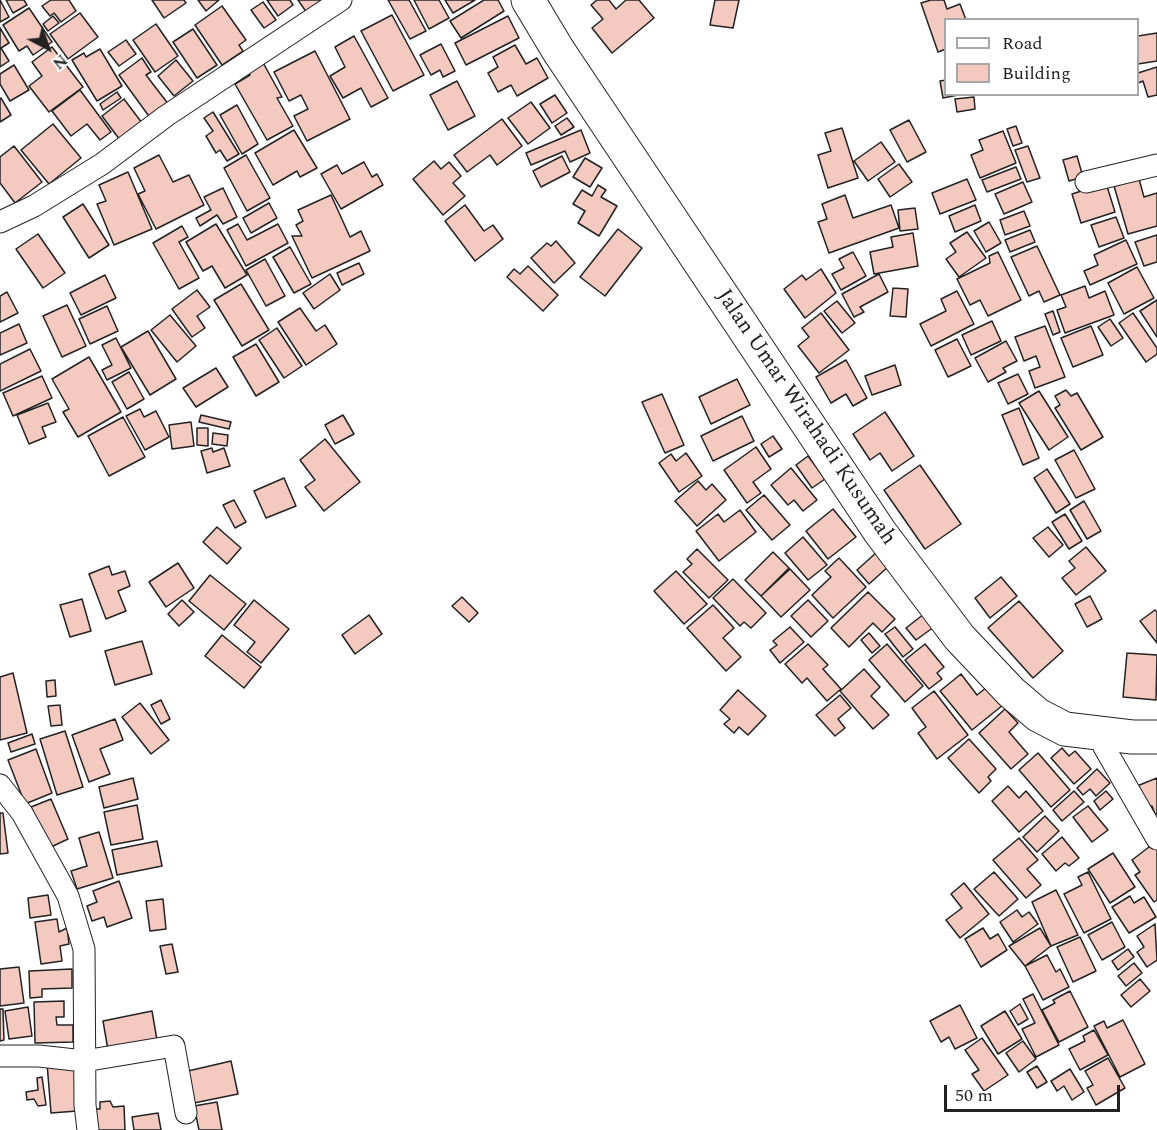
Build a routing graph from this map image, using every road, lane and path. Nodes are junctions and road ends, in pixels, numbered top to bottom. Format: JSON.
{"nodes":[{"id":1,"x":341,"y":0,"type":"edge"},
{"id":2,"x":528,"y":0,"type":"edge"},
{"id":3,"x":1157,"y":165,"type":"edge"},
{"id":4,"x":1086,"y":182,"type":"dead end"},
{"id":5,"x":0,"y":222,"type":"edge"},
{"id":6,"x":1099,"y":734,"type":"junction"},
{"id":7,"x":1157,"y":737,"type":"edge"},
{"id":8,"x":0,"y":785,"type":"edge"},
{"id":9,"x":1157,"y":839,"type":"edge"},
{"id":10,"x":0,"y":1056,"type":"edge"},
{"id":11,"x":84,"y":1061,"type":"junction"},
{"id":12,"x":186,"y":1113,"type":"dead end"},
{"id":13,"x":88,"y":1130,"type":"edge"}],
"edges":[{"from":1,"to":5,"type":"street"},
{"from":2,"to":6,"type":"main road","name":"Jalan Umar Wirahadi Kusumah"},
{"from":3,"to":4,"type":"street"},
{"from":6,"to":7,"type":"main road","name":"Jalan Umar Wirahadi Kusumah"},
{"from":6,"to":9,"type":"street"},
{"from":8,"to":11,"type":"street"},
{"from":10,"to":11,"type":"street"},
{"from":11,"to":12,"type":"street"},
{"from":11,"to":13,"type":"street"}]}
